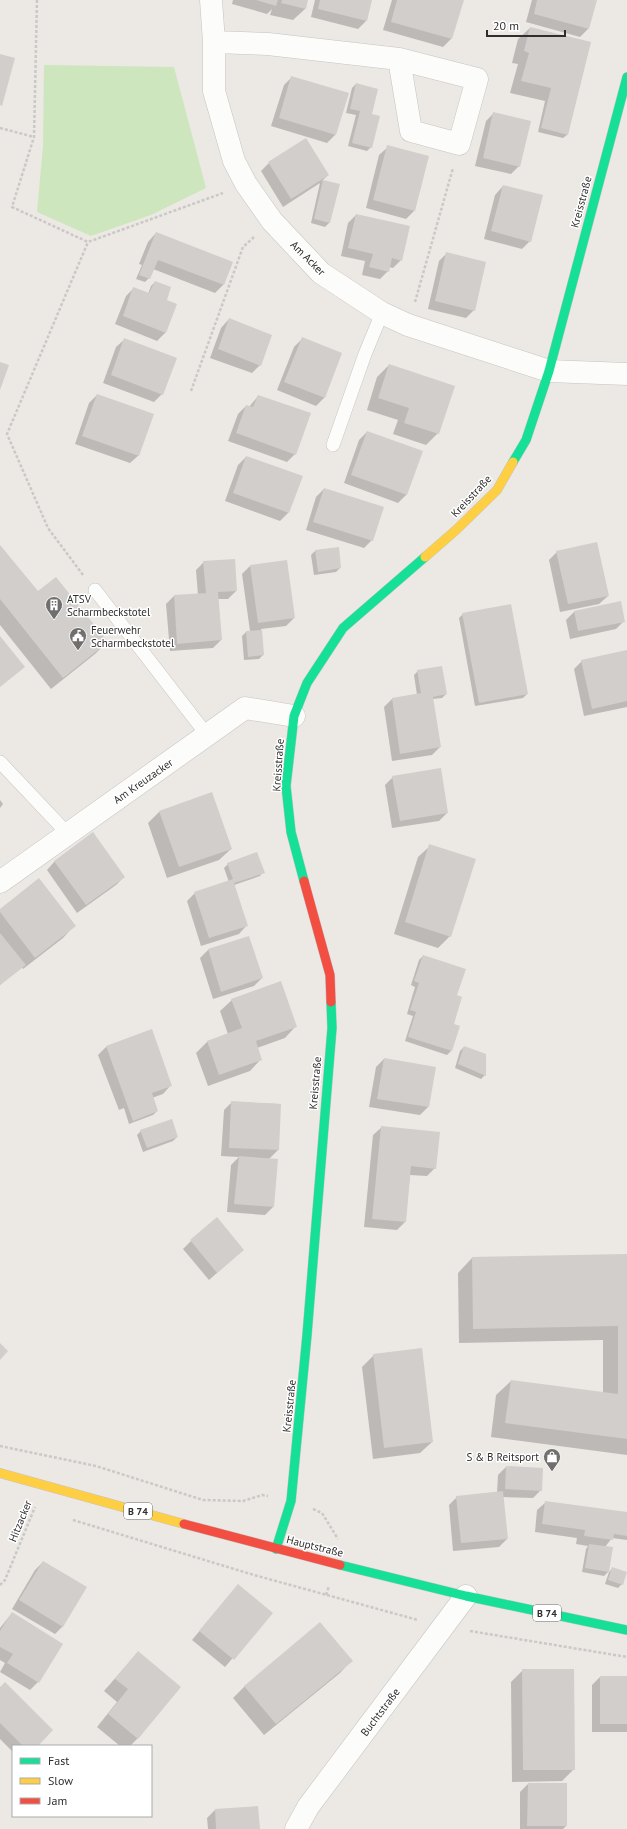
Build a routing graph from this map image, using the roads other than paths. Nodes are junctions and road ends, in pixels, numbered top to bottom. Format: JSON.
{"nodes":[{"id":1,"x":211,"y":0,"type":"edge"},
{"id":2,"x":214,"y":42,"type":"junction"},
{"id":3,"x":399,"y":59,"type":"junction"},
{"id":4,"x":627,"y":77,"type":"edge"},
{"id":5,"x":382,"y":313,"type":"junction"},
{"id":6,"x":549,"y":371,"type":"junction"},
{"id":7,"x":627,"y":374,"type":"edge"},
{"id":8,"x":333,"y":445,"type":"dead end"},
{"id":9,"x":95,"y":590,"type":"road end"},
{"id":10,"x":294,"y":716,"type":"junction"},
{"id":11,"x":207,"y":735,"type":"junction"},
{"id":12,"x":0,"y":762,"type":"edge"},
{"id":13,"x":68,"y":834,"type":"junction"},
{"id":14,"x":0,"y":882,"type":"edge"},
{"id":15,"x":0,"y":1473,"type":"edge"},
{"id":16,"x":276,"y":1549,"type":"junction"},
{"id":17,"x":466,"y":1596,"type":"junction"},
{"id":18,"x":627,"y":1630,"type":"edge"},
{"id":19,"x":296,"y":1829,"type":"edge"}],
"edges":[{"from":1,"to":2,"type":"street","name":"Am Acker"},
{"from":2,"to":3,"type":"street"},
{"from":2,"to":5,"type":"street","name":"Am Acker"},
{"from":3,"to":3,"type":"street"},
{"from":4,"to":6,"type":"street","name":"Kreisstraße"},
{"from":5,"to":6,"type":"street","name":"Am Acker"},
{"from":5,"to":8,"type":"lane"},
{"from":6,"to":7,"type":"street","name":"Am Acker"},
{"from":6,"to":10,"type":"street","name":"Kreisstraße"},
{"from":9,"to":11,"type":"lane"},
{"from":10,"to":11,"type":"street","name":"Am Kreuzacker"},
{"from":10,"to":16,"type":"street","name":"Kreisstraße"},
{"from":11,"to":13,"type":"street","name":"Am Kreuzacker"},
{"from":12,"to":13,"type":"lane"},
{"from":13,"to":14,"type":"street","name":"Am Kreuzacker"},
{"from":15,"to":16,"type":"street","name":"Hauptstraße","number":"B 74"},
{"from":16,"to":17,"type":"street","name":"Hauptstraße","number":"B 74"},
{"from":17,"to":18,"type":"street","name":"Hauptstraße","number":"B 74"},
{"from":17,"to":19,"type":"street","name":"Buchtstraße"}]}
